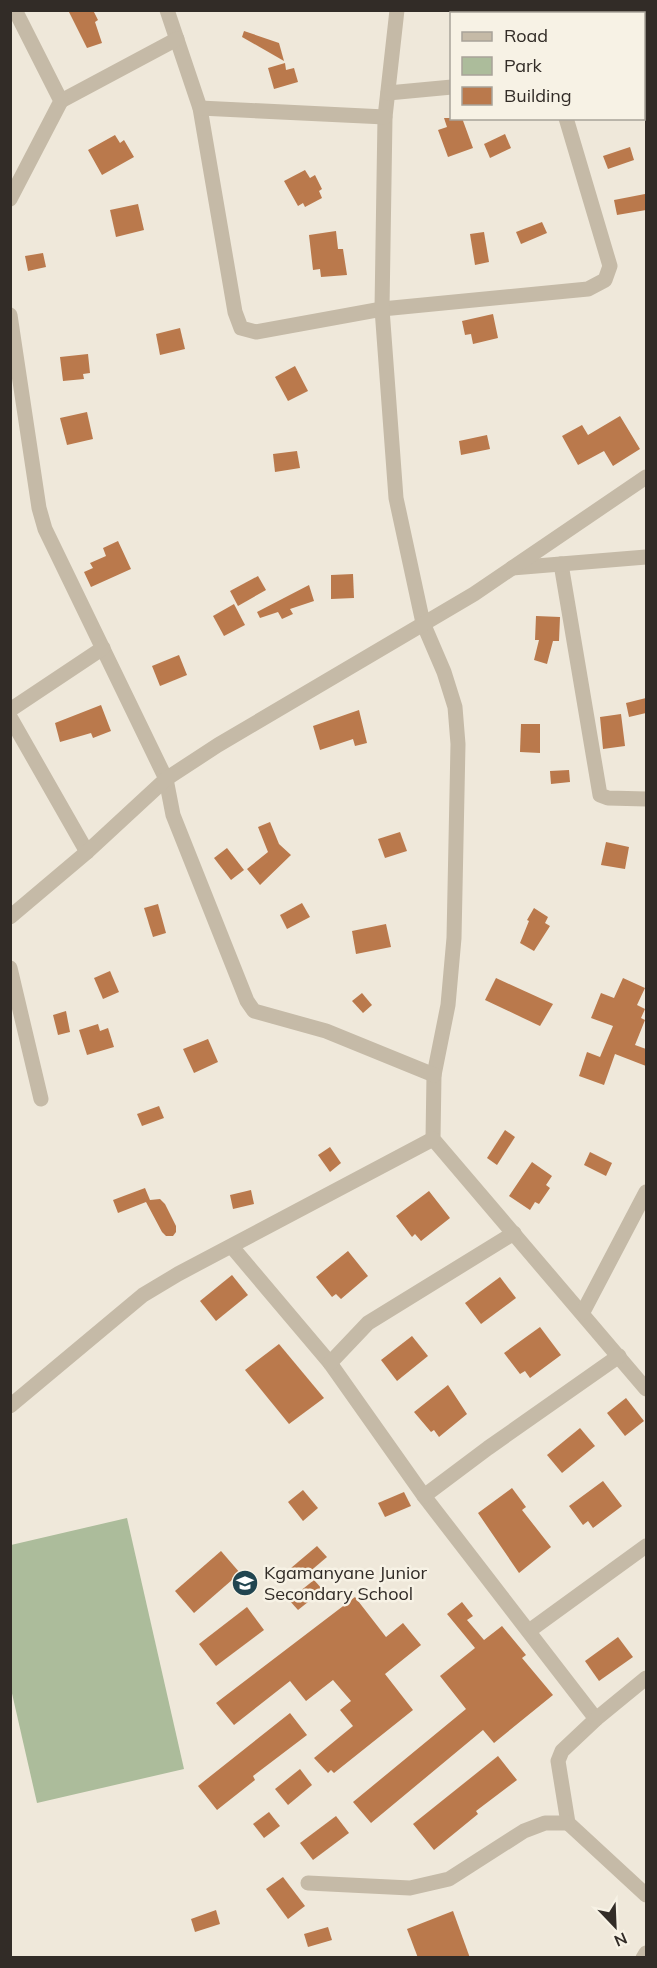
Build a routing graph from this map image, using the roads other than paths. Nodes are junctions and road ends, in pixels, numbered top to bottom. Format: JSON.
{"nodes":[{"id":1,"x":15,"y":10,"type":"edge"},
{"id":2,"x":168,"y":10,"type":"edge"},
{"id":3,"x":401,"y":12,"type":"edge"},
{"id":4,"x":177,"y":39,"type":"junction"},
{"id":5,"x":450,"y":87,"type":"edge"},
{"id":6,"x":388,"y":93,"type":"junction"},
{"id":7,"x":61,"y":101,"type":"junction"},
{"id":8,"x":200,"y":108,"type":"junction"},
{"id":9,"x":385,"y":117,"type":"junction"},
{"id":10,"x":567,"y":120,"type":"edge"},
{"id":11,"x":10,"y":199,"type":"edge"},
{"id":12,"x":382,"y":309,"type":"junction"},
{"id":13,"x":10,"y":315,"type":"edge"},
{"id":14,"x":646,"y":477,"type":"edge"},
{"id":15,"x":646,"y":557,"type":"edge"},
{"id":16,"x":561,"y":564,"type":"junction"},
{"id":17,"x":510,"y":568,"type":"junction"},
{"id":18,"x":423,"y":623,"type":"junction"},
{"id":19,"x":103,"y":648,"type":"junction"},
{"id":20,"x":10,"y":710,"type":"edge"},
{"id":21,"x":10,"y":717,"type":"edge"},
{"id":22,"x":166,"y":779,"type":"junction"},
{"id":23,"x":646,"y":800,"type":"edge"},
{"id":24,"x":87,"y":852,"type":"junction"},
{"id":25,"x":10,"y":917,"type":"edge"},
{"id":26,"x":10,"y":968,"type":"edge"},
{"id":27,"x":434,"y":1075,"type":"junction"},
{"id":28,"x":41,"y":1099,"type":"dead end"},
{"id":29,"x":433,"y":1139,"type":"junction"},
{"id":30,"x":646,"y":1192,"type":"edge"},
{"id":31,"x":514,"y":1233,"type":"junction"},
{"id":32,"x":232,"y":1247,"type":"junction"},
{"id":33,"x":583,"y":1312,"type":"junction"},
{"id":34,"x":619,"y":1356,"type":"junction"},
{"id":35,"x":330,"y":1363,"type":"junction"},
{"id":36,"x":646,"y":1389,"type":"edge"},
{"id":37,"x":10,"y":1406,"type":"edge"},
{"id":38,"x":424,"y":1496,"type":"junction"},
{"id":39,"x":646,"y":1546,"type":"edge"},
{"id":40,"x":530,"y":1631,"type":"junction"},
{"id":41,"x":646,"y":1678,"type":"edge"},
{"id":42,"x":596,"y":1719,"type":"junction"},
{"id":43,"x":568,"y":1823,"type":"junction"},
{"id":44,"x":308,"y":1883,"type":"dead end"},
{"id":45,"x":646,"y":1895,"type":"edge"},
{"id":46,"x":646,"y":1953,"type":"edge"},
{"id":47,"x":643,"y":1958,"type":"edge"}],
"edges":[{"from":1,"to":7,"type":"street"},
{"from":2,"to":4,"type":"street"},
{"from":3,"to":6,"type":"street"},
{"from":4,"to":7,"type":"street"},
{"from":4,"to":8,"type":"street"},
{"from":5,"to":6,"type":"street"},
{"from":6,"to":9,"type":"street"},
{"from":7,"to":11,"type":"street"},
{"from":8,"to":9,"type":"street"},
{"from":8,"to":12,"type":"street"},
{"from":9,"to":12,"type":"street"},
{"from":10,"to":12,"type":"street"},
{"from":12,"to":18,"type":"street"},
{"from":13,"to":19,"type":"street"},
{"from":14,"to":17,"type":"street"},
{"from":15,"to":16,"type":"street"},
{"from":16,"to":17,"type":"street"},
{"from":16,"to":23,"type":"street"},
{"from":17,"to":18,"type":"street"},
{"from":18,"to":22,"type":"street"},
{"from":18,"to":27,"type":"street"},
{"from":19,"to":20,"type":"street"},
{"from":19,"to":22,"type":"street"},
{"from":21,"to":24,"type":"street"},
{"from":22,"to":24,"type":"street"},
{"from":22,"to":27,"type":"street"},
{"from":24,"to":25,"type":"street"},
{"from":26,"to":28,"type":"street"},
{"from":27,"to":29,"type":"street"},
{"from":29,"to":31,"type":"street"},
{"from":29,"to":32,"type":"street"},
{"from":30,"to":33,"type":"street"},
{"from":31,"to":33,"type":"street"},
{"from":31,"to":35,"type":"street"},
{"from":32,"to":35,"type":"street"},
{"from":32,"to":37,"type":"street"},
{"from":33,"to":34,"type":"street"},
{"from":34,"to":36,"type":"street"},
{"from":34,"to":38,"type":"street"},
{"from":35,"to":38,"type":"street"},
{"from":38,"to":40,"type":"street"},
{"from":39,"to":40,"type":"street"},
{"from":40,"to":42,"type":"street"},
{"from":41,"to":42,"type":"street"},
{"from":42,"to":43,"type":"street"},
{"from":43,"to":44,"type":"street"},
{"from":43,"to":45,"type":"street"},
{"from":46,"to":47,"type":"street"}]}
